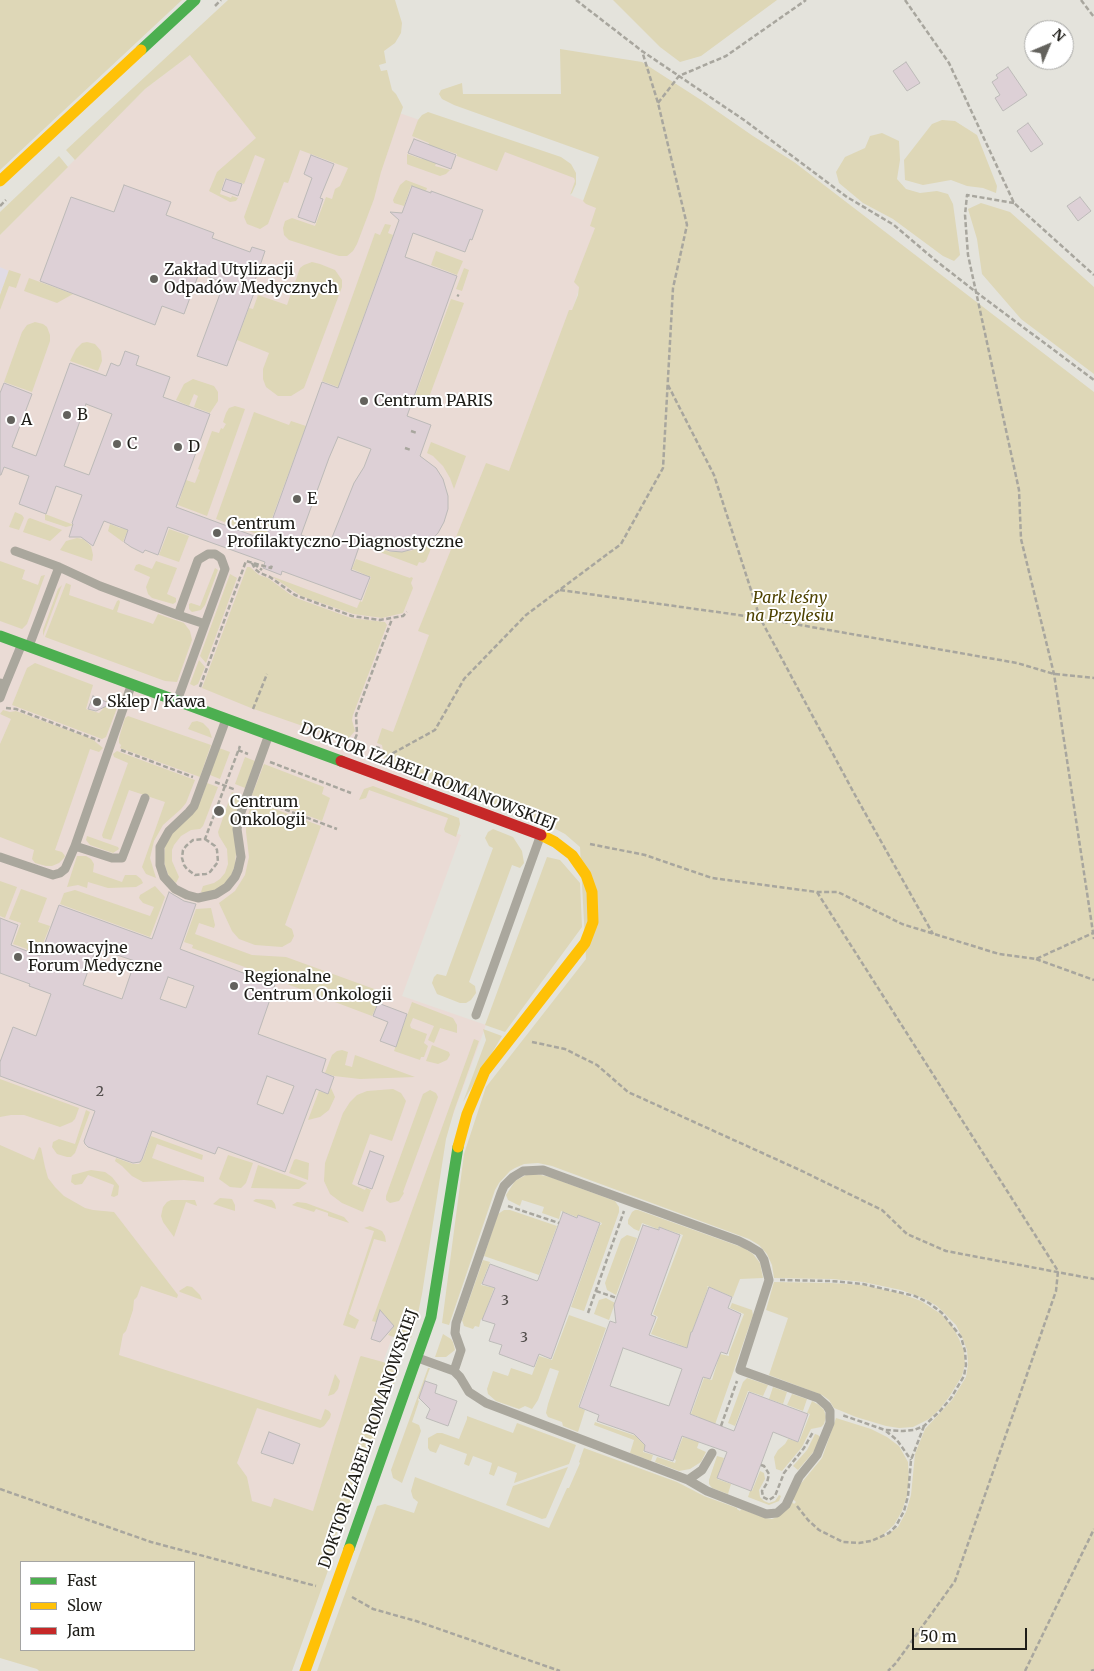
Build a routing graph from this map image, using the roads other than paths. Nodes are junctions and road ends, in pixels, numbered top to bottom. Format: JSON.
{"nodes":[{"id":1,"x":195,"y":0,"type":"edge"},
{"id":2,"x":0,"y":181,"type":"edge"},
{"id":3,"x":15,"y":551,"type":"dead end"},
{"id":4,"x":59,"y":567,"type":"junction"},
{"id":5,"x":178,"y":615,"type":"junction"},
{"id":6,"x":205,"y":624,"type":"junction"},
{"id":7,"x":0,"y":636,"type":"edge"},
{"id":8,"x":26,"y":645,"type":"junction"},
{"id":9,"x":3,"y":684,"type":"edge"},
{"id":10,"x":132,"y":684,"type":"junction"},
{"id":11,"x":0,"y":698,"type":"edge"},
{"id":12,"x":177,"y":701,"type":"junction"},
{"id":13,"x":226,"y":719,"type":"junction"},
{"id":14,"x":269,"y":735,"type":"junction"},
{"id":15,"x":145,"y":798,"type":"dead end"},
{"id":16,"x":541,"y":835,"type":"junction"},
{"id":17,"x":75,"y":846,"type":"junction"},
{"id":18,"x":0,"y":857,"type":"edge"},
{"id":19,"x":476,"y":1016,"type":"dead end"},
{"id":20,"x":417,"y":1358,"type":"junction"},
{"id":21,"x":454,"y":1371,"type":"junction"},
{"id":22,"x":712,"y":1453,"type":"dead end"},
{"id":23,"x":688,"y":1480,"type":"junction"},
{"id":24,"x":304,"y":1671,"type":"edge"}],
"edges":[{"from":1,"to":2,"type":"street"},
{"from":3,"to":4,"type":"lane"},
{"from":4,"to":5,"type":"lane"},
{"from":4,"to":8,"type":"lane"},
{"from":5,"to":6,"type":"lane"},
{"from":5,"to":6,"type":"lane"},
{"from":6,"to":12,"type":"lane"},
{"from":7,"to":8,"type":"street","name":"DOKTOR IZABELI ROMANOWSKIEJ"},
{"from":8,"to":9,"type":"lane"},
{"from":8,"to":10,"type":"street","name":"DOKTOR IZABELI ROMANOWSKIEJ"},
{"from":9,"to":11,"type":"lane"},
{"from":10,"to":12,"type":"street","name":"DOKTOR IZABELI ROMANOWSKIEJ"},
{"from":10,"to":17,"type":"lane"},
{"from":12,"to":13,"type":"street","name":"DOKTOR IZABELI ROMANOWSKIEJ"},
{"from":13,"to":14,"type":"street","name":"DOKTOR IZABELI ROMANOWSKIEJ"},
{"from":13,"to":14,"type":"lane"},
{"from":14,"to":16,"type":"street","name":"DOKTOR IZABELI ROMANOWSKIEJ"},
{"from":15,"to":17,"type":"lane"},
{"from":16,"to":19,"type":"lane"},
{"from":16,"to":20,"type":"street","name":"DOKTOR IZABELI ROMANOWSKIEJ"},
{"from":17,"to":18,"type":"lane"},
{"from":20,"to":21,"type":"lane"},
{"from":20,"to":24,"type":"street","name":"DOKTOR IZABELI ROMANOWSKIEJ"},
{"from":21,"to":23,"type":"lane"},
{"from":21,"to":23,"type":"lane"},
{"from":22,"to":23,"type":"lane"}]}
